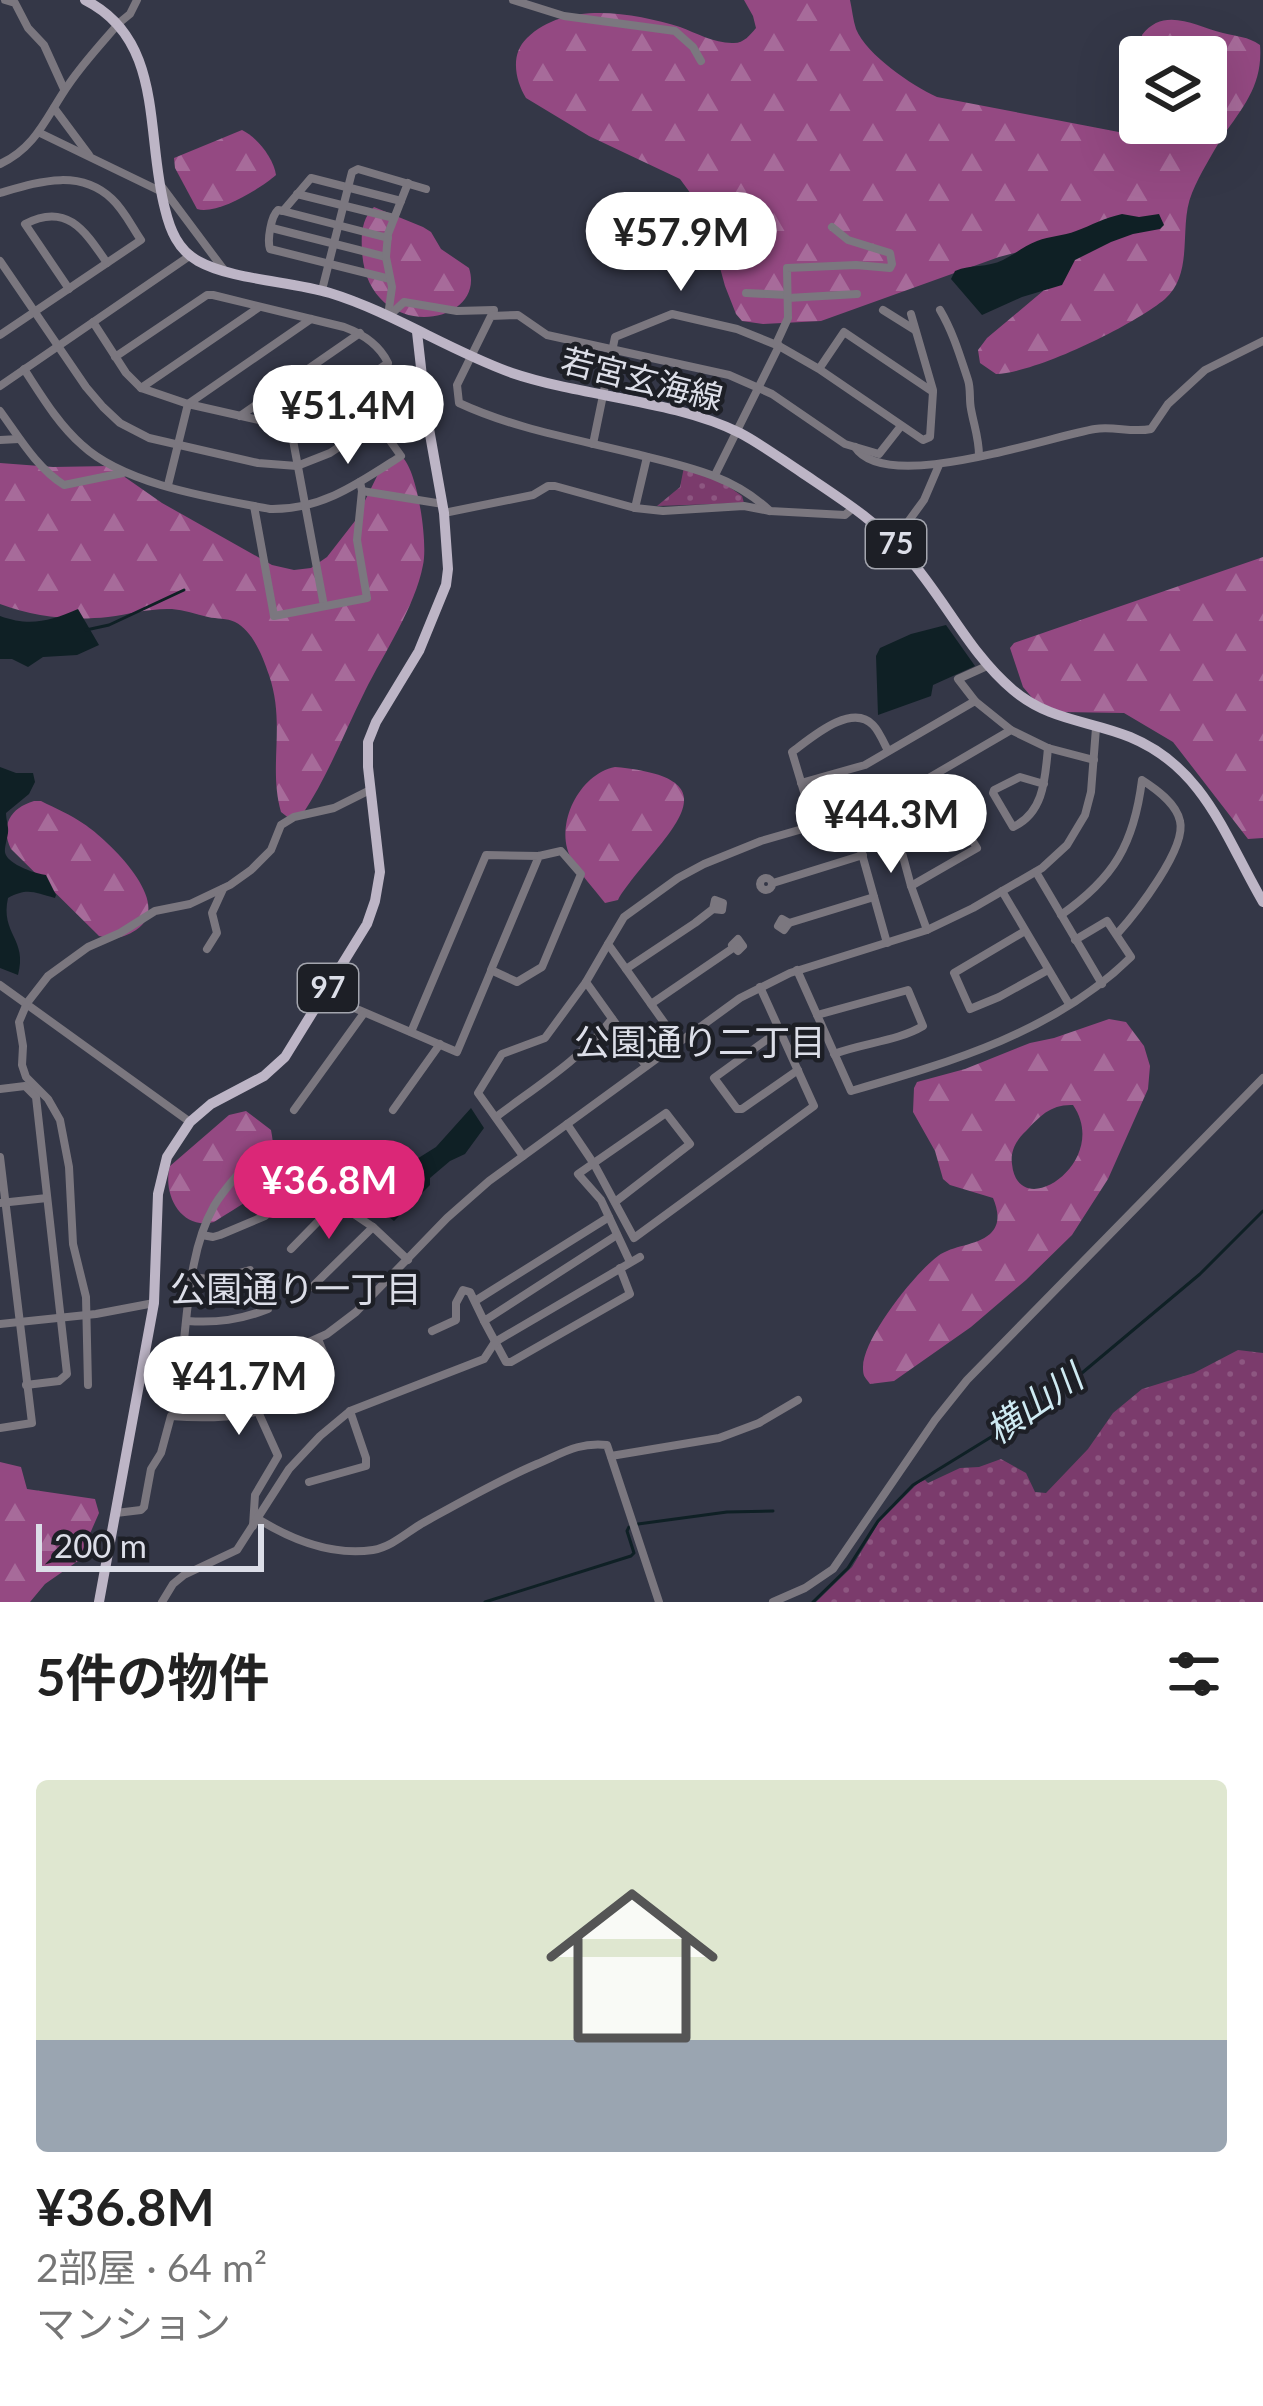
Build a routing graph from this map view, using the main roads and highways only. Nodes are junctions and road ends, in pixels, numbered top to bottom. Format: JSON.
{"nodes":[{"id":1,"x":85,"y":0,"type":"edge"},
{"id":2,"x":417,"y":332,"type":"junction"},
{"id":3,"x":1263,"y":902,"type":"edge"},
{"id":4,"x":99,"y":1602,"type":"edge"}],
"edges":[{"from":1,"to":2,"type":"main road","name":"若宮玄海線","number":"75"},
{"from":2,"to":3,"type":"main road","name":"若宮玄海線","number":"75"},
{"from":2,"to":4,"type":"main road","number":"97"}]}
